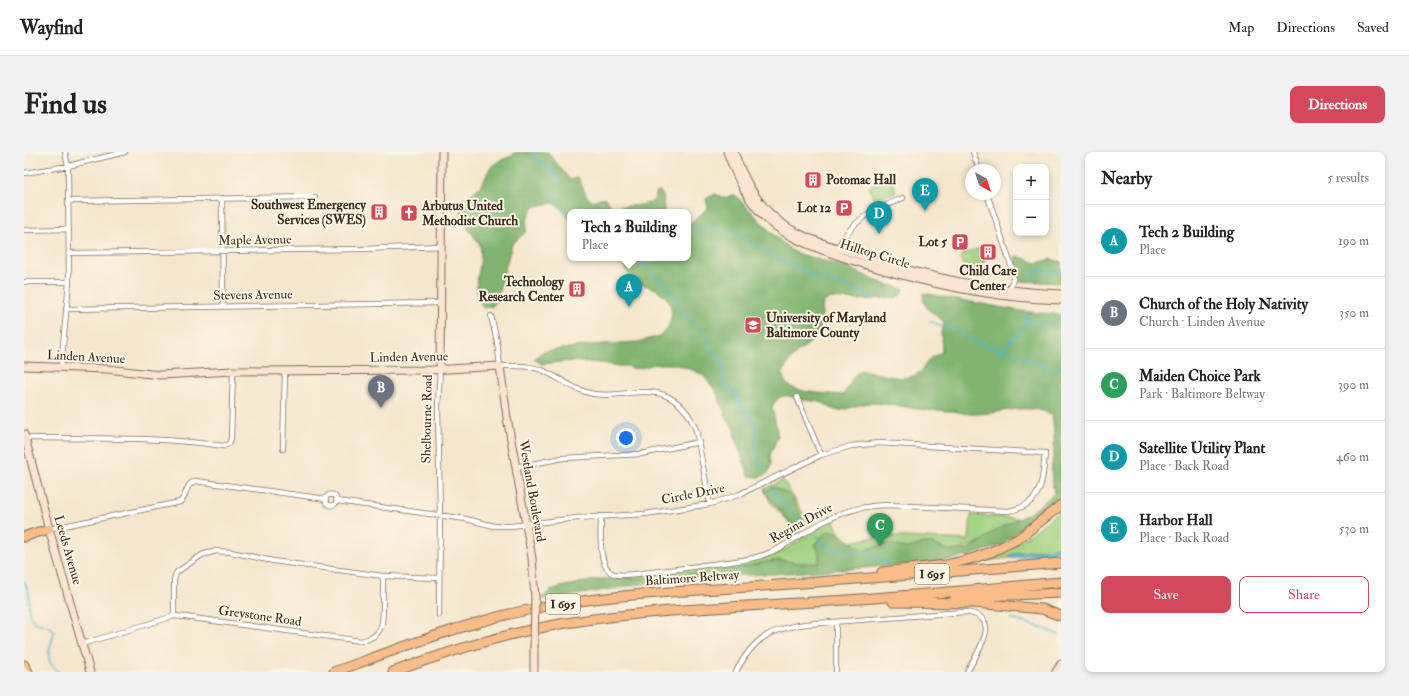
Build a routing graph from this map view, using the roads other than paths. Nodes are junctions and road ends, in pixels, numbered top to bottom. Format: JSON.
{"nodes":[{"id":1,"x":65,"y":152,"type":"edge"},
{"id":2,"x":125,"y":152,"type":"edge"},
{"id":3,"x":442,"y":152,"type":"edge"},
{"id":4,"x":727,"y":152,"type":"edge"},
{"id":5,"x":734,"y":152,"type":"edge"},
{"id":6,"x":973,"y":152,"type":"edge"},
{"id":7,"x":977,"y":164,"type":"edge"},
{"id":8,"x":68,"y":166,"type":"junction"},
{"id":9,"x":24,"y":173,"type":"edge"},
{"id":10,"x":314,"y":197,"type":"dead end"},
{"id":11,"x":222,"y":198,"type":"junction"},
{"id":12,"x":903,"y":198,"type":"dead end"},
{"id":13,"x":989,"y":200,"type":"edge"},
{"id":14,"x":69,"y":201,"type":"junction"},
{"id":15,"x":24,"y":230,"type":"edge"},
{"id":16,"x":69,"y":230,"type":"junction"},
{"id":17,"x":442,"y":246,"type":"junction"},
{"id":18,"x":223,"y":251,"type":"junction"},
{"id":19,"x":836,"y":251,"type":"junction"},
{"id":20,"x":69,"y":253,"type":"junction"},
{"id":21,"x":24,"y":282,"type":"edge"},
{"id":22,"x":69,"y":282,"type":"junction"},
{"id":23,"x":1009,"y":293,"type":"junction"},
{"id":24,"x":1061,"y":294,"type":"edge"},
{"id":25,"x":1061,"y":300,"type":"edge"},
{"id":26,"x":441,"y":303,"type":"junction"},
{"id":27,"x":223,"y":306,"type":"junction"},
{"id":28,"x":66,"y":309,"type":"junction"},
{"id":29,"x":491,"y":316,"type":"dead end"},
{"id":30,"x":24,"y":366,"type":"edge"},
{"id":31,"x":500,"y":366,"type":"junction"},
{"id":32,"x":62,"y":367,"type":"junction"},
{"id":33,"x":440,"y":369,"type":"junction"},
{"id":34,"x":233,"y":370,"type":"junction"},
{"id":35,"x":285,"y":371,"type":"junction"},
{"id":36,"x":797,"y":397,"type":"dead end"},
{"id":37,"x":24,"y":437,"type":"edge"},
{"id":38,"x":699,"y":442,"type":"junction"},
{"id":39,"x":283,"y":449,"type":"dead end"},
{"id":40,"x":1045,"y":453,"type":"joint"},
{"id":41,"x":821,"y":455,"type":"junction"},
{"id":42,"x":516,"y":467,"type":"junction"},
{"id":43,"x":710,"y":504,"type":"junction"},
{"id":44,"x":1061,"y":505,"type":"edge"},
{"id":45,"x":440,"y":515,"type":"junction"},
{"id":46,"x":601,"y":516,"type":"junction"},
{"id":47,"x":526,"y":525,"type":"junction"},
{"id":48,"x":49,"y":529,"type":"junction"},
{"id":49,"x":24,"y":537,"type":"edge"},
{"id":50,"x":1061,"y":563,"type":"edge"},
{"id":51,"x":383,"y":576,"type":"junction"},
{"id":52,"x":438,"y":578,"type":"junction"},
{"id":53,"x":1061,"y":582,"type":"edge"},
{"id":54,"x":802,"y":583,"type":"junction"},
{"id":55,"x":1061,"y":593,"type":"edge"},
{"id":56,"x":850,"y":600,"type":"junction"},
{"id":57,"x":908,"y":602,"type":"junction"},
{"id":58,"x":439,"y":614,"type":"dead end"},
{"id":59,"x":174,"y":616,"type":"junction"},
{"id":60,"x":1061,"y":616,"type":"edge"},
{"id":61,"x":836,"y":622,"type":"junction"},
{"id":62,"x":82,"y":644,"type":"junction"},
{"id":63,"x":467,"y":647,"type":"junction"},
{"id":64,"x":1061,"y":664,"type":"edge"},
{"id":65,"x":24,"y":665,"type":"edge"},
{"id":66,"x":26,"y":672,"type":"edge"},
{"id":67,"x":90,"y":672,"type":"edge"},
{"id":68,"x":334,"y":672,"type":"edge"},
{"id":69,"x":393,"y":672,"type":"edge"},
{"id":70,"x":410,"y":672,"type":"edge"},
{"id":71,"x":534,"y":672,"type":"edge"},
{"id":72,"x":736,"y":672,"type":"edge"},
{"id":73,"x":836,"y":672,"type":"edge"},
{"id":74,"x":967,"y":672,"type":"edge"},
{"id":75,"x":1056,"y":672,"type":"edge"}],
"edges":[{"from":1,"to":8,"type":"street"},
{"from":2,"to":8,"type":"street"},
{"from":3,"to":17,"type":"street","name":"Shelbourne Road"},
{"from":4,"to":19,"type":"street","name":"Hilltop Circle"},
{"from":5,"to":19,"type":"street","name":"Hilltop Circle"},
{"from":6,"to":7,"type":"street"},
{"from":8,"to":9,"type":"street"},
{"from":8,"to":14,"type":"street"},
{"from":10,"to":11,"type":"street"},
{"from":11,"to":14,"type":"street"},
{"from":11,"to":18,"type":"street"},
{"from":12,"to":19,"type":"street"},
{"from":13,"to":23,"type":"street"},
{"from":14,"to":16,"type":"street"},
{"from":15,"to":16,"type":"street"},
{"from":16,"to":20,"type":"street"},
{"from":17,"to":18,"type":"street","name":"Maple Avenue"},
{"from":17,"to":26,"type":"street","name":"Shelbourne Road"},
{"from":18,"to":20,"type":"street","name":"Maple Avenue"},
{"from":18,"to":27,"type":"street"},
{"from":19,"to":23,"type":"street","name":"Hilltop Circle"},
{"from":20,"to":22,"type":"street"},
{"from":21,"to":22,"type":"street"},
{"from":22,"to":28,"type":"street"},
{"from":23,"to":24,"type":"street","name":"Hilltop Circle"},
{"from":23,"to":25,"type":"street","name":"Hilltop Circle"},
{"from":26,"to":27,"type":"street","name":"Stevens Avenue"},
{"from":26,"to":33,"type":"street","name":"Shelbourne Road"},
{"from":27,"to":28,"type":"street","name":"Stevens Avenue"},
{"from":28,"to":32,"type":"street"},
{"from":29,"to":31,"type":"street","name":"Westland Boulevard"},
{"from":30,"to":32,"type":"street","name":"Linden Avenue"},
{"from":31,"to":33,"type":"street","name":"Linden Avenue"},
{"from":31,"to":38,"type":"street","name":"Linden Avenue"},
{"from":31,"to":42,"type":"street","name":"Westland Boulevard"},
{"from":32,"to":34,"type":"street","name":"Linden Avenue"},
{"from":33,"to":35,"type":"street","name":"Linden Avenue"},
{"from":33,"to":45,"type":"street","name":"Shelbourne Road"},
{"from":34,"to":35,"type":"street","name":"Linden Avenue"},
{"from":34,"to":37,"type":"street"},
{"from":35,"to":39,"type":"street"},
{"from":36,"to":41,"type":"street"},
{"from":37,"to":48,"type":"street","name":"Leeds Avenue"},
{"from":38,"to":42,"type":"street"},
{"from":38,"to":43,"type":"street","name":"Linden Avenue"},
{"from":40,"to":41,"type":"street","name":"Circle Drive"},
{"from":40,"to":46,"type":"street","name":"Regina Drive"},
{"from":41,"to":43,"type":"street","name":"Circle Drive"},
{"from":42,"to":47,"type":"street","name":"Westland Boulevard"},
{"from":43,"to":46,"type":"street","name":"Circle Drive"},
{"from":44,"to":54,"type":"highway"},
{"from":45,"to":47,"type":"street","name":"Circle Drive"},
{"from":45,"to":48,"type":"street","name":"Circle Drive"},
{"from":45,"to":52,"type":"street","name":"Shelbourne Road"},
{"from":46,"to":47,"type":"street","name":"Circle Drive"},
{"from":47,"to":71,"type":"street","name":"Westland Boulevard","bridge":true},
{"from":48,"to":49,"type":"highway"},
{"from":48,"to":62,"type":"street","name":"Leeds Avenue"},
{"from":50,"to":54,"type":"highway","name":"Baltimore Beltway","number":"I 695"},
{"from":51,"to":52,"type":"street"},
{"from":51,"to":59,"type":"street"},
{"from":51,"to":59,"type":"street","name":"Greystone Road"},
{"from":52,"to":58,"type":"street","name":"Shelbourne Road"},
{"from":53,"to":56,"type":"highway","number":"I 695"},
{"from":54,"to":68,"type":"highway","name":"Baltimore Beltway","number":"I 695"},
{"from":55,"to":57,"type":"highway"},
{"from":56,"to":57,"type":"highway"},
{"from":56,"to":63,"type":"highway","number":"I 695"},
{"from":57,"to":60,"type":"highway"},
{"from":59,"to":62,"type":"street","name":"Greystone Road"},
{"from":61,"to":72,"type":"street"},
{"from":61,"to":73,"type":"street"},
{"from":61,"to":74,"type":"street"},
{"from":62,"to":67,"type":"street","name":"Leeds Avenue"},
{"from":63,"to":69,"type":"highway","number":"I 695"},
{"from":63,"to":70,"type":"highway"},
{"from":64,"to":75,"type":"street"},
{"from":65,"to":66,"type":"highway"}]}
